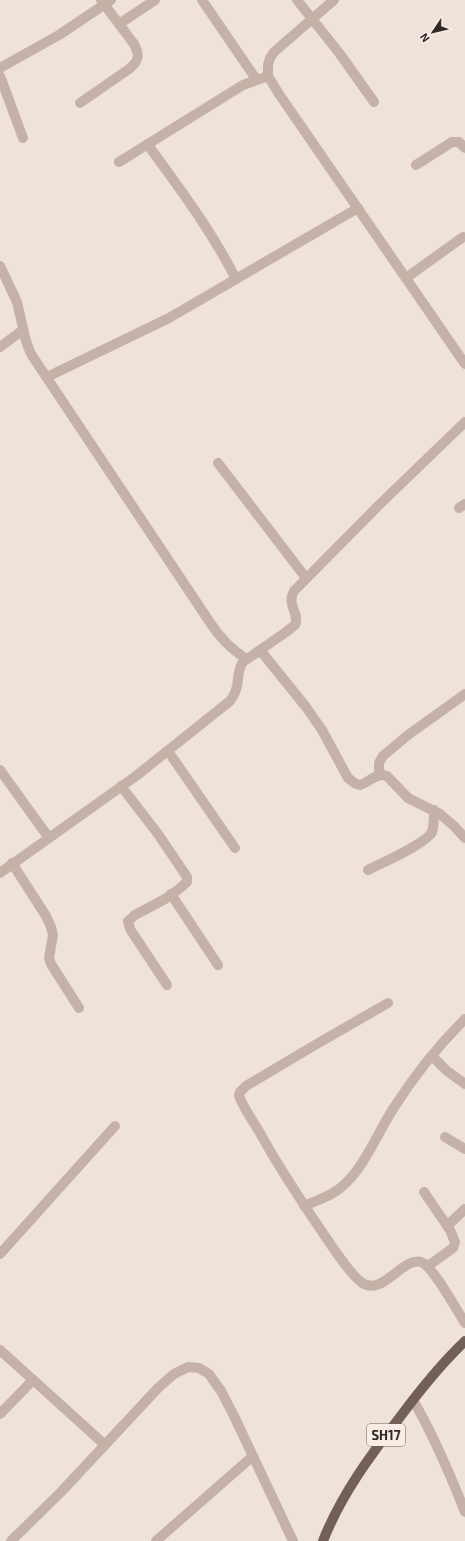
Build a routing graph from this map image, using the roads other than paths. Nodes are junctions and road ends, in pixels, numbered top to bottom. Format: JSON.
{"nodes":[{"id":1,"x":155,"y":0,"type":"edge"},
{"id":2,"x":202,"y":0,"type":"edge"},
{"id":3,"x":297,"y":0,"type":"edge"},
{"id":4,"x":334,"y":0,"type":"edge"},
{"id":5,"x":105,"y":1,"type":"edge"},
{"id":6,"x":312,"y":19,"type":"junction"},
{"id":7,"x":119,"y":24,"type":"junction"},
{"id":8,"x":0,"y":68,"type":"edge"},
{"id":9,"x":0,"y":76,"type":"edge"},
{"id":10,"x":268,"y":76,"type":"junction"},
{"id":11,"x":256,"y":79,"type":"junction"},
{"id":12,"x":374,"y":102,"type":"dead end"},
{"id":13,"x":80,"y":103,"type":"dead end"},
{"id":14,"x":23,"y":138,"type":"dead end"},
{"id":15,"x":148,"y":145,"type":"junction"},
{"id":16,"x":465,"y":148,"type":"edge"},
{"id":17,"x":119,"y":162,"type":"dead end"},
{"id":18,"x":416,"y":166,"type":"dead end"},
{"id":19,"x":358,"y":208,"type":"junction"},
{"id":20,"x":464,"y":237,"type":"dead end"},
{"id":21,"x":0,"y":266,"type":"edge"},
{"id":22,"x":406,"y":278,"type":"junction"},
{"id":23,"x":236,"y":279,"type":"junction"},
{"id":24,"x":23,"y":330,"type":"junction"},
{"id":25,"x":0,"y":347,"type":"edge"},
{"id":26,"x":465,"y":364,"type":"edge"},
{"id":27,"x":47,"y":377,"type":"junction"},
{"id":28,"x":465,"y":422,"type":"edge"},
{"id":29,"x":218,"y":463,"type":"dead end"},
{"id":30,"x":306,"y":578,"type":"junction"},
{"id":31,"x":260,"y":650,"type":"junction"},
{"id":32,"x":246,"y":659,"type":"junction"},
{"id":33,"x":465,"y":694,"type":"edge"},
{"id":34,"x":168,"y":751,"type":"junction"},
{"id":35,"x":0,"y":770,"type":"edge"},
{"id":36,"x":379,"y":775,"type":"junction"},
{"id":37,"x":121,"y":786,"type":"junction"},
{"id":38,"x":434,"y":810,"type":"junction"},
{"id":39,"x":464,"y":833,"type":"edge"},
{"id":40,"x":49,"y":838,"type":"junction"},
{"id":41,"x":235,"y":848,"type":"dead end"},
{"id":42,"x":12,"y":863,"type":"junction"},
{"id":43,"x":368,"y":870,"type":"dead end"},
{"id":44,"x":0,"y":873,"type":"edge"},
{"id":45,"x":171,"y":894,"type":"junction"},
{"id":46,"x":218,"y":965,"type":"dead end"},
{"id":47,"x":168,"y":985,"type":"dead end"},
{"id":48,"x":388,"y":1003,"type":"dead end"},
{"id":49,"x":79,"y":1008,"type":"dead end"},
{"id":50,"x":465,"y":1019,"type":"edge"},
{"id":51,"x":432,"y":1056,"type":"junction"},
{"id":52,"x":465,"y":1084,"type":"edge"},
{"id":53,"x":116,"y":1126,"type":"dead end"},
{"id":54,"x":445,"y":1137,"type":"dead end"},
{"id":55,"x":465,"y":1149,"type":"edge"},
{"id":56,"x":424,"y":1192,"type":"dead end"},
{"id":57,"x":304,"y":1206,"type":"junction"},
{"id":58,"x":465,"y":1209,"type":"edge"},
{"id":59,"x":446,"y":1226,"type":"junction"},
{"id":60,"x":0,"y":1254,"type":"edge"},
{"id":61,"x":428,"y":1266,"type":"junction"},
{"id":62,"x":465,"y":1323,"type":"edge"},
{"id":63,"x":465,"y":1341,"type":"edge"},
{"id":64,"x":0,"y":1350,"type":"edge"},
{"id":65,"x":33,"y":1380,"type":"junction"},
{"id":66,"x":413,"y":1400,"type":"junction"},
{"id":67,"x":0,"y":1414,"type":"edge"},
{"id":68,"x":104,"y":1444,"type":"junction"},
{"id":69,"x":253,"y":1456,"type":"junction"},
{"id":70,"x":465,"y":1512,"type":"edge"},
{"id":71,"x":12,"y":1541,"type":"edge"},
{"id":72,"x":156,"y":1541,"type":"edge"},
{"id":73,"x":293,"y":1541,"type":"edge"},
{"id":74,"x":323,"y":1541,"type":"edge"}],
"edges":[{"from":1,"to":7,"type":"street"},
{"from":2,"to":11,"type":"street"},
{"from":3,"to":6,"type":"street"},
{"from":4,"to":6,"type":"street"},
{"from":5,"to":7,"type":"street"},
{"from":5,"to":8,"type":"street"},
{"from":6,"to":10,"type":"street"},
{"from":6,"to":12,"type":"street"},
{"from":7,"to":13,"type":"street"},
{"from":9,"to":14,"type":"street"},
{"from":10,"to":11,"type":"street"},
{"from":10,"to":19,"type":"street"},
{"from":11,"to":15,"type":"street"},
{"from":15,"to":17,"type":"street"},
{"from":15,"to":23,"type":"street"},
{"from":16,"to":18,"type":"street"},
{"from":19,"to":22,"type":"street"},
{"from":19,"to":23,"type":"street"},
{"from":20,"to":22,"type":"street"},
{"from":21,"to":24,"type":"street"},
{"from":22,"to":26,"type":"street"},
{"from":23,"to":27,"type":"street"},
{"from":24,"to":25,"type":"street"},
{"from":24,"to":27,"type":"street"},
{"from":27,"to":32,"type":"street"},
{"from":28,"to":30,"type":"street"},
{"from":29,"to":30,"type":"street"},
{"from":30,"to":31,"type":"street"},
{"from":31,"to":32,"type":"street"},
{"from":31,"to":36,"type":"street"},
{"from":32,"to":34,"type":"street"},
{"from":33,"to":36,"type":"street"},
{"from":34,"to":37,"type":"street"},
{"from":34,"to":41,"type":"street"},
{"from":35,"to":40,"type":"street"},
{"from":36,"to":38,"type":"street"},
{"from":37,"to":40,"type":"street"},
{"from":37,"to":45,"type":"street"},
{"from":38,"to":39,"type":"street"},
{"from":38,"to":43,"type":"street"},
{"from":40,"to":42,"type":"street"},
{"from":42,"to":44,"type":"street"},
{"from":42,"to":49,"type":"street"},
{"from":45,"to":46,"type":"street"},
{"from":45,"to":47,"type":"street"},
{"from":48,"to":57,"type":"street"},
{"from":50,"to":51,"type":"street"},
{"from":51,"to":52,"type":"street"},
{"from":51,"to":57,"type":"street"},
{"from":53,"to":60,"type":"street"},
{"from":54,"to":55,"type":"street"},
{"from":56,"to":59,"type":"street"},
{"from":57,"to":61,"type":"street"},
{"from":58,"to":59,"type":"street"},
{"from":59,"to":61,"type":"street"},
{"from":61,"to":62,"type":"street"},
{"from":63,"to":66,"type":"main road","number":"SH17"},
{"from":64,"to":65,"type":"street"},
{"from":65,"to":67,"type":"street"},
{"from":65,"to":68,"type":"street"},
{"from":66,"to":70,"type":"street"},
{"from":66,"to":74,"type":"main road","number":"SH17"},
{"from":68,"to":69,"type":"street"},
{"from":68,"to":71,"type":"street"},
{"from":69,"to":72,"type":"street"},
{"from":69,"to":73,"type":"street"}]}
